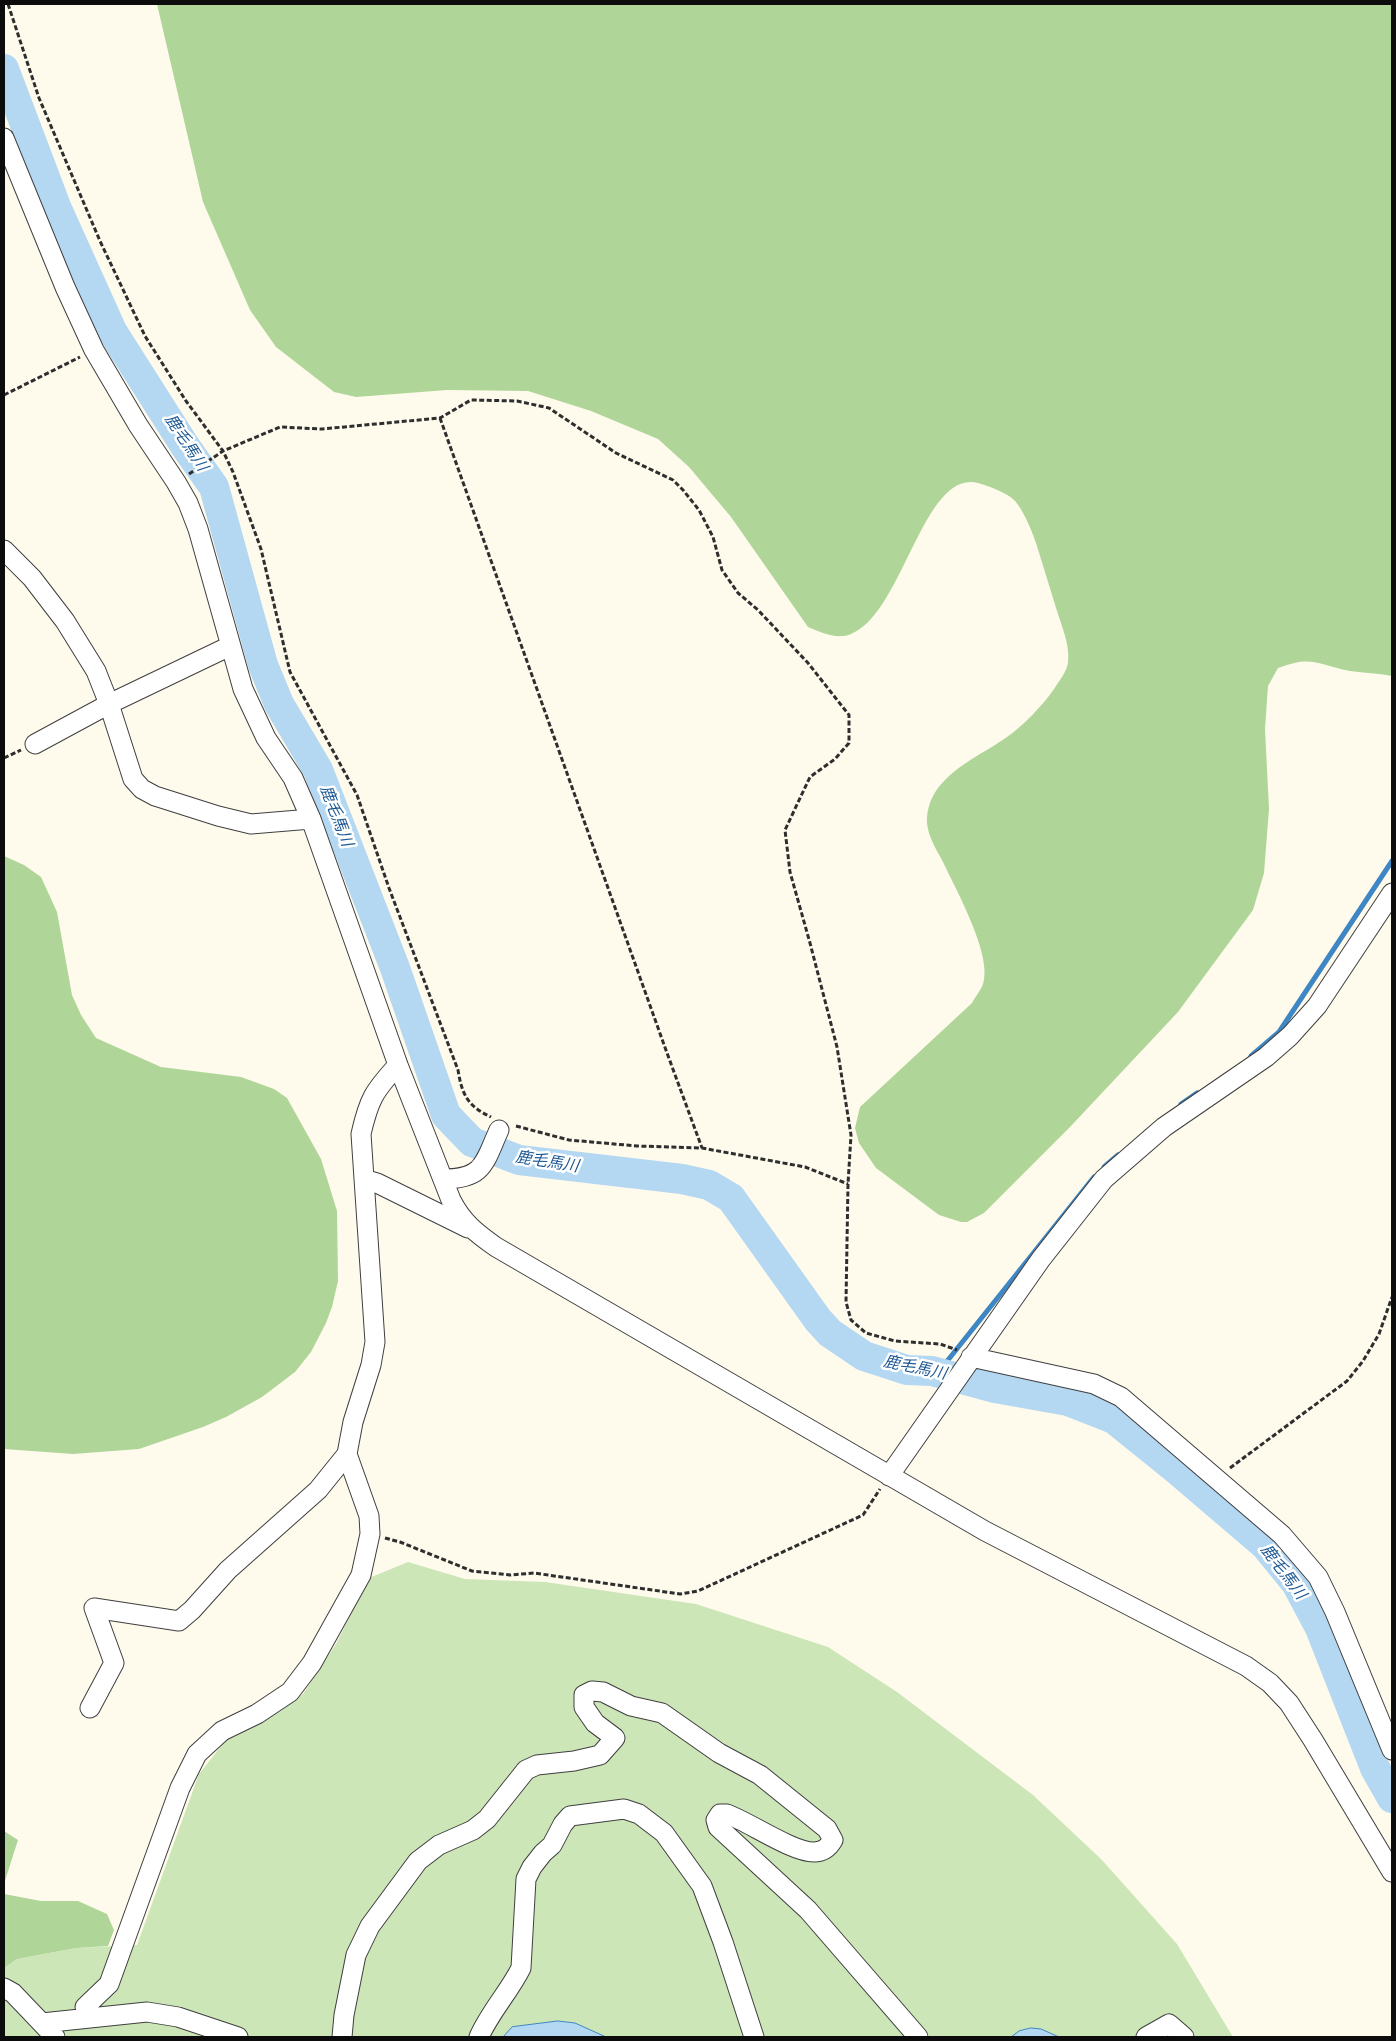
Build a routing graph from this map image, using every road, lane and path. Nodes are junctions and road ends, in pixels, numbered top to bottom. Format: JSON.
{"nodes":[{"id":1,"x":8,"y":4,"type":"edge"},
{"id":2,"x":4,"y":138,"type":"edge"},
{"id":3,"x":94,"y":350,"type":"junction"},
{"id":4,"x":4,"y":396,"type":"edge"},
{"id":5,"x":440,"y":418,"type":"junction"},
{"id":6,"x":223,"y":451,"type":"junction"},
{"id":7,"x":183,"y":478,"type":"dead end"},
{"id":8,"x":4,"y":550,"type":"edge"},
{"id":9,"x":230,"y":646,"type":"junction"},
{"id":10,"x":109,"y":704,"type":"junction"},
{"id":11,"x":35,"y":744,"type":"dead end"},
{"id":12,"x":311,"y":819,"type":"junction"},
{"id":13,"x":1392,"y":893,"type":"edge"},
{"id":14,"x":398,"y":1065,"type":"junction"},
{"id":15,"x":501,"y":1126,"type":"junction"},
{"id":16,"x":702,"y":1148,"type":"junction"},
{"id":17,"x":443,"y":1179,"type":"junction"},
{"id":18,"x":364,"y":1180,"type":"junction"},
{"id":19,"x":848,"y":1184,"type":"junction"},
{"id":20,"x":476,"y":1232,"type":"junction"},
{"id":21,"x":1392,"y":1298,"type":"edge"},
{"id":22,"x":966,"y":1357,"type":"junction"},
{"id":23,"x":347,"y":1454,"type":"junction"},
{"id":24,"x":889,"y":1476,"type":"junction"},
{"id":25,"x":1215,"y":1478,"type":"junction"},
{"id":26,"x":370,"y":1534,"type":"junction"},
{"id":27,"x":90,"y":1708,"type":"dead end"},
{"id":28,"x":1392,"y":1750,"type":"edge"},
{"id":29,"x":1392,"y":1872,"type":"edge"},
{"id":30,"x":4,"y":1988,"type":"edge"},
{"id":31,"x":85,"y":2007,"type":"dead end"},
{"id":32,"x":42,"y":2022,"type":"junction"},
{"id":33,"x":55,"y":2037,"type":"edge"},
{"id":34,"x":238,"y":2037,"type":"edge"},
{"id":35,"x":342,"y":2037,"type":"edge"},
{"id":36,"x":479,"y":2037,"type":"edge"},
{"id":37,"x":754,"y":2037,"type":"edge"},
{"id":38,"x":918,"y":2037,"type":"edge"},
{"id":39,"x":1146,"y":2037,"type":"edge"},
{"id":40,"x":1184,"y":2037,"type":"edge"}],
"edges":[{"from":1,"to":6,"type":"path"},
{"from":2,"to":3,"type":"street"},
{"from":3,"to":4,"type":"path"},
{"from":3,"to":9,"type":"street"},
{"from":5,"to":6,"type":"path"},
{"from":5,"to":16,"type":"path"},
{"from":5,"to":19,"type":"path"},
{"from":6,"to":7,"type":"path"},
{"from":6,"to":15,"type":"path"},
{"from":8,"to":10,"type":"street"},
{"from":9,"to":10,"type":"street"},
{"from":9,"to":12,"type":"street"},
{"from":10,"to":11,"type":"street"},
{"from":10,"to":12,"type":"street"},
{"from":12,"to":14,"type":"street"},
{"from":13,"to":22,"type":"street"},
{"from":14,"to":17,"type":"street"},
{"from":14,"to":18,"type":"street"},
{"from":15,"to":16,"type":"path"},
{"from":15,"to":17,"type":"street"},
{"from":16,"to":19,"type":"path"},
{"from":17,"to":20,"type":"street"},
{"from":18,"to":20,"type":"street"},
{"from":18,"to":23,"type":"street"},
{"from":19,"to":22,"type":"path"},
{"from":20,"to":24,"type":"street"},
{"from":21,"to":25,"type":"path"},
{"from":22,"to":24,"type":"street"},
{"from":22,"to":25,"type":"street"},
{"from":23,"to":26,"type":"street"},
{"from":23,"to":27,"type":"street"},
{"from":24,"to":26,"type":"path"},
{"from":24,"to":29,"type":"street"},
{"from":25,"to":28,"type":"street"},
{"from":26,"to":31,"type":"street"},
{"from":30,"to":32,"type":"street"},
{"from":32,"to":33,"type":"street"},
{"from":32,"to":34,"type":"street"},
{"from":35,"to":38,"type":"street"},
{"from":36,"to":37,"type":"street"},
{"from":39,"to":40,"type":"street"}]}
